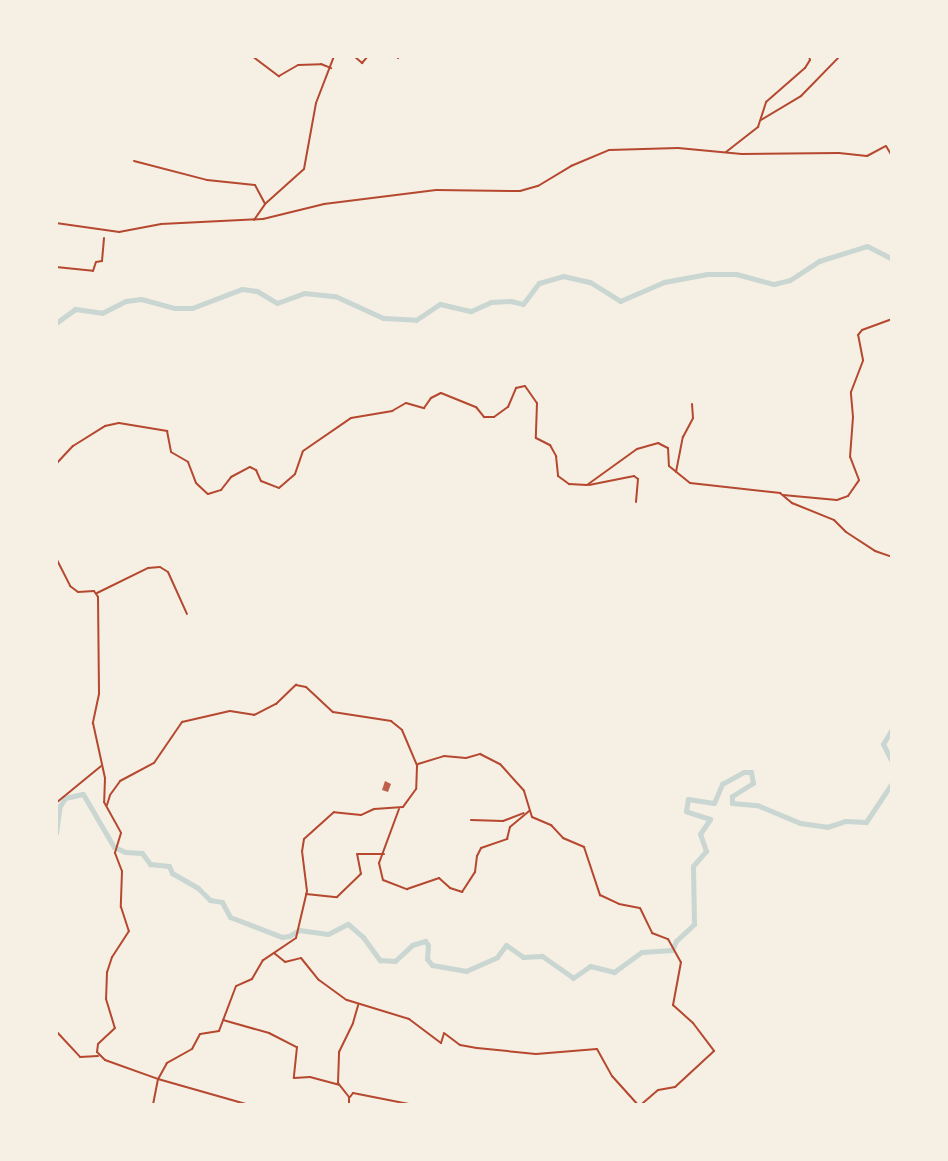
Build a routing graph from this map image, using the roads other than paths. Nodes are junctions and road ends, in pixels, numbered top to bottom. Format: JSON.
{"nodes":[{"id":1,"x":252,"y":56,"type":"edge"},
{"id":2,"x":334,"y":56,"type":"edge"},
{"id":3,"x":354,"y":56,"type":"edge"},
{"id":4,"x":368,"y":56,"type":"edge"},
{"id":5,"x":809,"y":56,"type":"edge"},
{"id":6,"x":840,"y":56,"type":"edge"},
{"id":7,"x":330,"y":68,"type":"junction"},
{"id":8,"x":761,"y":120,"type":"junction"},
{"id":9,"x":726,"y":152,"type":"junction"},
{"id":10,"x":892,"y":156,"type":"edge"},
{"id":11,"x":134,"y":161,"type":"dead end"},
{"id":12,"x":265,"y":204,"type":"junction"},
{"id":13,"x":254,"y":220,"type":"junction"},
{"id":14,"x":56,"y":223,"type":"edge"},
{"id":15,"x":104,"y":238,"type":"dead end"},
{"id":16,"x":56,"y":267,"type":"edge"},
{"id":17,"x":892,"y":319,"type":"edge"},
{"id":18,"x":692,"y":404,"type":"dead end"},
{"id":19,"x":56,"y":464,"type":"edge"},
{"id":20,"x":676,"y":472,"type":"junction"},
{"id":21,"x":589,"y":485,"type":"junction"},
{"id":22,"x":783,"y":495,"type":"junction"},
{"id":23,"x":636,"y":502,"type":"dead end"},
{"id":24,"x":892,"y":557,"type":"edge"},
{"id":25,"x":56,"y":558,"type":"edge"},
{"id":26,"x":97,"y":594,"type":"junction"},
{"id":27,"x":187,"y":614,"type":"dead end"},
{"id":28,"x":417,"y":764,"type":"junction"},
{"id":29,"x":101,"y":766,"type":"junction"},
{"id":30,"x":56,"y":803,"type":"edge"},
{"id":31,"x":107,"y":805,"type":"junction"},
{"id":32,"x":399,"y":809,"type":"junction"},
{"id":33,"x":529,"y":811,"type":"junction"},
{"id":34,"x":471,"y":820,"type":"dead end"},
{"id":35,"x":384,"y":854,"type":"junction"},
{"id":36,"x":306,"y":894,"type":"junction"},
{"id":37,"x":274,"y":952,"type":"junction"},
{"id":38,"x":358,"y":1004,"type":"junction"},
{"id":39,"x":223,"y":1020,"type":"junction"},
{"id":40,"x":56,"y":1031,"type":"edge"},
{"id":41,"x":98,"y":1056,"type":"junction"},
{"id":42,"x":158,"y":1079,"type":"junction"},
{"id":43,"x":339,"y":1085,"type":"junction"},
{"id":44,"x":349,"y":1100,"type":"junction"},
{"id":45,"x":153,"y":1105,"type":"edge"},
{"id":46,"x":249,"y":1105,"type":"edge"},
{"id":47,"x":349,"y":1105,"type":"edge"},
{"id":48,"x":414,"y":1105,"type":"edge"},
{"id":49,"x":640,"y":1105,"type":"edge"}],
"edges":[{"from":1,"to":7,"type":"street"},
{"from":2,"to":7,"type":"street"},
{"from":3,"to":4,"type":"street"},
{"from":5,"to":8,"type":"street"},
{"from":6,"to":8,"type":"street"},
{"from":7,"to":12,"type":"street"},
{"from":8,"to":9,"type":"street"},
{"from":9,"to":10,"type":"street"},
{"from":9,"to":13,"type":"street"},
{"from":11,"to":12,"type":"street"},
{"from":12,"to":13,"type":"street"},
{"from":13,"to":14,"type":"street"},
{"from":15,"to":16,"type":"street"},
{"from":17,"to":22,"type":"street"},
{"from":18,"to":20,"type":"street"},
{"from":19,"to":21,"type":"street"},
{"from":20,"to":21,"type":"street"},
{"from":20,"to":22,"type":"street"},
{"from":21,"to":23,"type":"street"},
{"from":22,"to":24,"type":"street"},
{"from":25,"to":26,"type":"street"},
{"from":26,"to":27,"type":"street"},
{"from":26,"to":29,"type":"street"},
{"from":28,"to":31,"type":"street"},
{"from":28,"to":32,"type":"street"},
{"from":28,"to":33,"type":"street"},
{"from":29,"to":30,"type":"street"},
{"from":29,"to":31,"type":"street"},
{"from":31,"to":41,"type":"street"},
{"from":32,"to":35,"type":"street"},
{"from":32,"to":36,"type":"street"},
{"from":33,"to":34,"type":"street"},
{"from":33,"to":35,"type":"street"},
{"from":33,"to":49,"type":"street"},
{"from":35,"to":36,"type":"street"},
{"from":36,"to":37,"type":"street"},
{"from":37,"to":38,"type":"street"},
{"from":37,"to":39,"type":"street"},
{"from":38,"to":43,"type":"street"},
{"from":38,"to":49,"type":"street"},
{"from":39,"to":42,"type":"street"},
{"from":39,"to":43,"type":"street"},
{"from":40,"to":41,"type":"street"},
{"from":41,"to":42,"type":"street"},
{"from":42,"to":45,"type":"street"},
{"from":42,"to":46,"type":"street"},
{"from":43,"to":44,"type":"street"},
{"from":44,"to":47,"type":"street"},
{"from":44,"to":48,"type":"street"}]}
